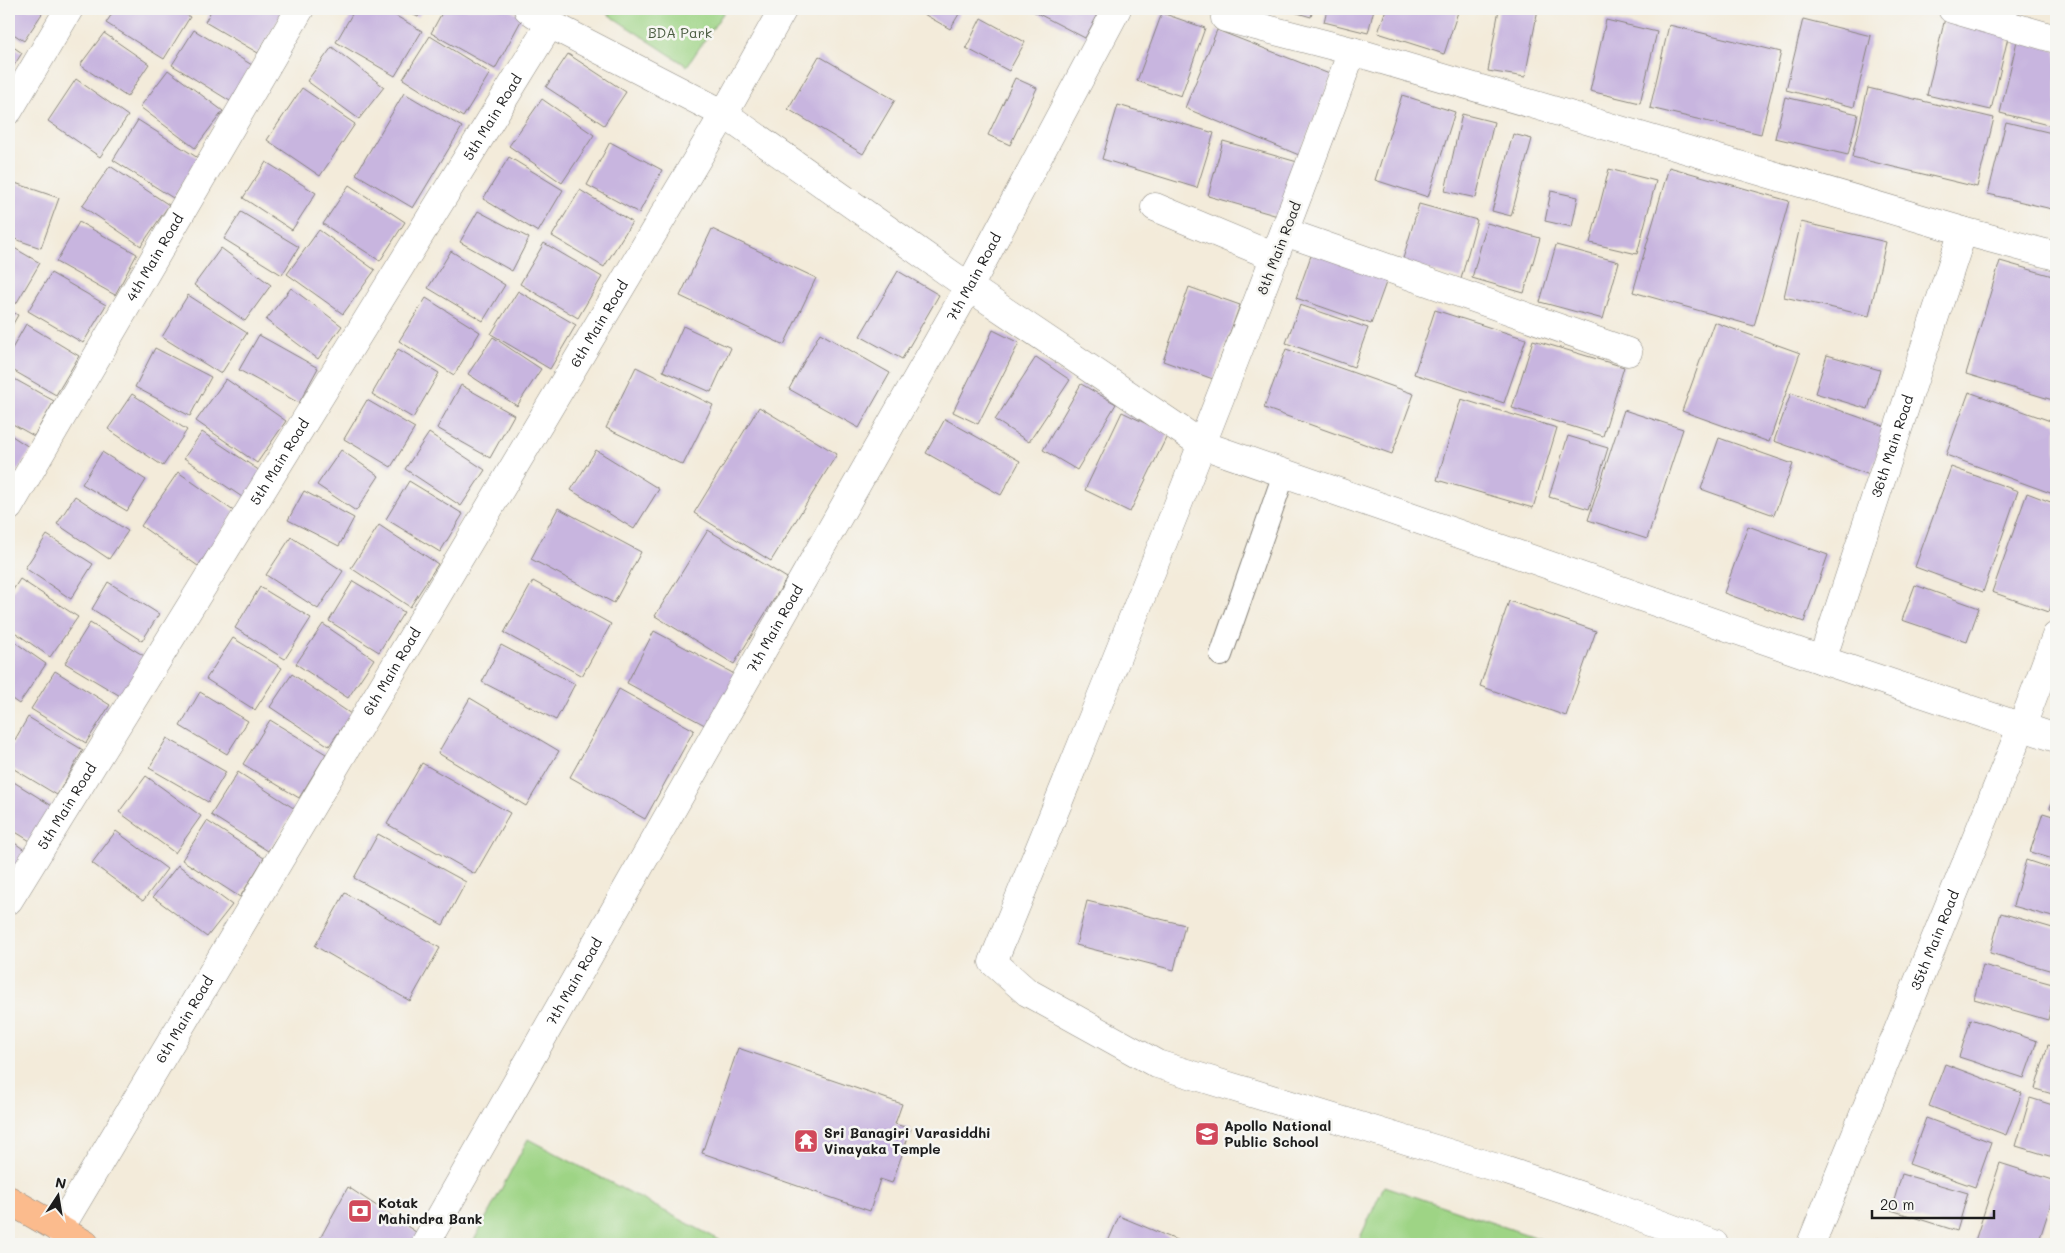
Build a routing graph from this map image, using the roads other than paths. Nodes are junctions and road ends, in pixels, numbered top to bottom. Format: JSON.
{"nodes":[{"id":1,"x":69,"y":9,"type":"edge"},
{"id":2,"x":300,"y":9,"type":"edge"},
{"id":3,"x":528,"y":9,"type":"edge"},
{"id":4,"x":783,"y":9,"type":"edge"},
{"id":5,"x":1117,"y":9,"type":"edge"},
{"id":6,"x":1952,"y":9,"type":"edge"},
{"id":7,"x":1224,"y":18,"type":"dead end"},
{"id":8,"x":550,"y":24,"type":"junction"},
{"id":9,"x":2056,"y":39,"type":"edge"},
{"id":10,"x":1352,"y":51,"type":"junction"},
{"id":11,"x":9,"y":110,"type":"edge"},
{"id":12,"x":724,"y":114,"type":"junction"},
{"id":13,"x":1155,"y":207,"type":"dead end"},
{"id":14,"x":1963,"y":231,"type":"junction"},
{"id":15,"x":1285,"y":232,"type":"junction"},
{"id":16,"x":2056,"y":256,"type":"edge"},
{"id":17,"x":1275,"y":257,"type":"junction"},
{"id":18,"x":969,"y":287,"type":"junction"},
{"id":19,"x":1628,"y":352,"type":"dead end"},
{"id":20,"x":1202,"y":445,"type":"junction"},
{"id":21,"x":1284,"y":474,"type":"junction"},
{"id":22,"x":9,"y":507,"type":"edge"},
{"id":23,"x":2056,"y":636,"type":"edge"},
{"id":24,"x":1220,"y":655,"type":"dead end"},
{"id":25,"x":1822,"y":660,"type":"junction"},
{"id":26,"x":2022,"y":726,"type":"junction"},
{"id":27,"x":2056,"y":738,"type":"edge"},
{"id":28,"x":9,"y":900,"type":"edge"},
{"id":29,"x":9,"y":1200,"type":"edge"},
{"id":30,"x":59,"y":1230,"type":"junction"},
{"id":31,"x":84,"y":1244,"type":"edge"},
{"id":32,"x":425,"y":1244,"type":"edge"},
{"id":33,"x":1714,"y":1244,"type":"edge"},
{"id":34,"x":1811,"y":1244,"type":"edge"}],
"edges":[{"from":1,"to":11,"type":"street"},
{"from":2,"to":22,"type":"street","name":"4th Main Road"},
{"from":3,"to":8,"type":"street"},
{"from":4,"to":12,"type":"street","name":"6th Main Road"},
{"from":5,"to":18,"type":"street","name":"7th Main Road"},
{"from":6,"to":9,"type":"street"},
{"from":7,"to":10,"type":"street"},
{"from":8,"to":12,"type":"street"},
{"from":8,"to":28,"type":"street","name":"5th Main Road"},
{"from":10,"to":14,"type":"street"},
{"from":10,"to":15,"type":"street","name":"8th Main Road"},
{"from":12,"to":18,"type":"street"},
{"from":12,"to":30,"type":"street","name":"6th Main Road"},
{"from":13,"to":17,"type":"street"},
{"from":14,"to":16,"type":"street"},
{"from":14,"to":25,"type":"street","name":"36th Main Road"},
{"from":15,"to":17,"type":"street","name":"8th Main Road"},
{"from":15,"to":19,"type":"street"},
{"from":17,"to":20,"type":"street","name":"8th Main Road"},
{"from":18,"to":20,"type":"street"},
{"from":18,"to":32,"type":"street","name":"7th Main Road"},
{"from":20,"to":21,"type":"street"},
{"from":20,"to":33,"type":"street","name":"8th Main Road"},
{"from":21,"to":24,"type":"lane"},
{"from":21,"to":25,"type":"street"},
{"from":23,"to":26,"type":"street","name":"35th Main Road"},
{"from":25,"to":26,"type":"street"},
{"from":26,"to":27,"type":"street"},
{"from":26,"to":34,"type":"street","name":"35th Main Road"},
{"from":29,"to":30,"type":"highway"},
{"from":30,"to":31,"type":"highway"}]}
